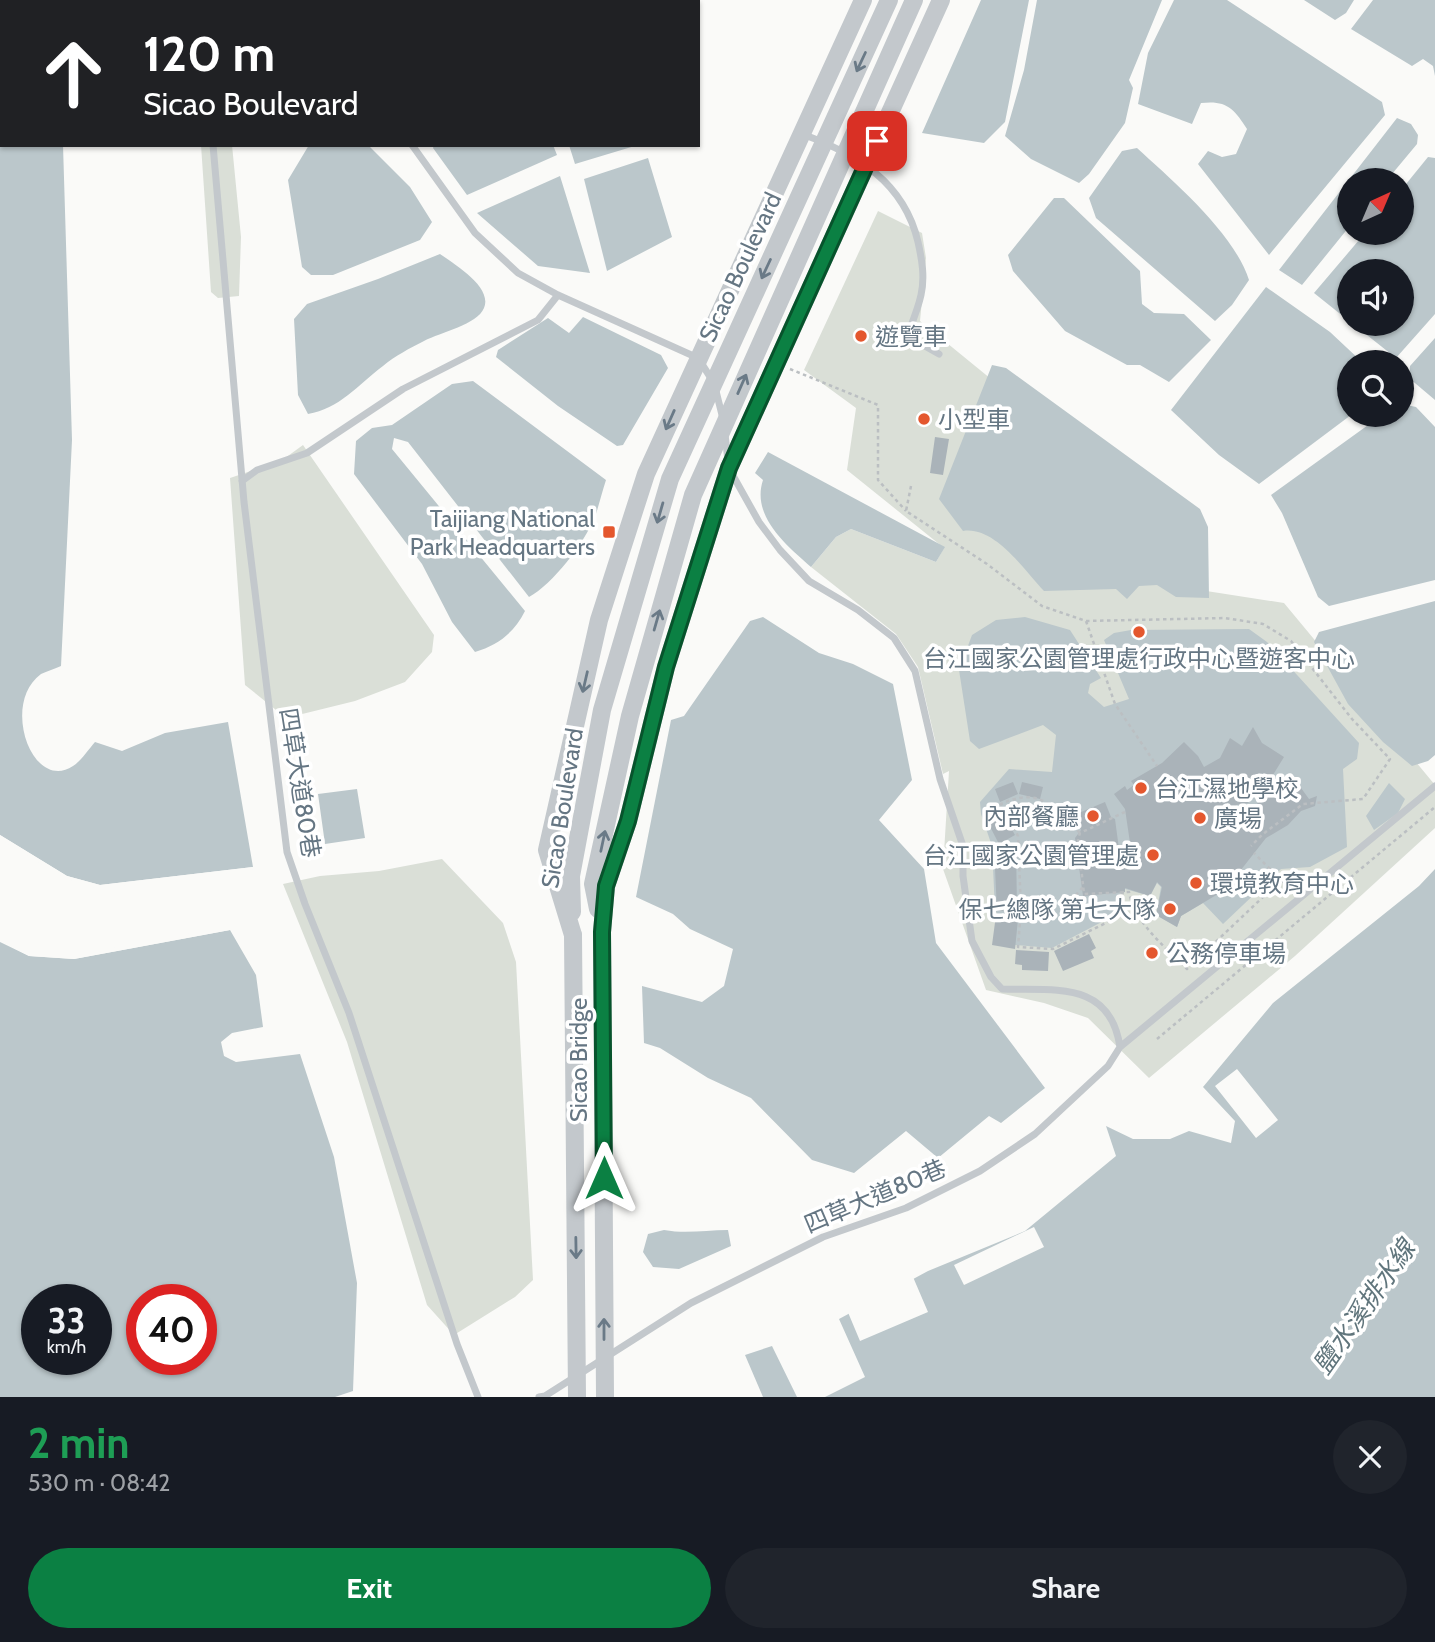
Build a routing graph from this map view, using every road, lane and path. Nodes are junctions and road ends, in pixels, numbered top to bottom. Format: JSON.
{"nodes":[{"id":1,"x":863,"y":0,"type":"edge"},
{"id":2,"x":889,"y":0,"type":"edge"},
{"id":3,"x":914,"y":0,"type":"edge"},
{"id":4,"x":941,"y":0,"type":"edge"},
{"id":5,"x":803,"y":134,"type":"junction"},
{"id":6,"x":825,"y":142,"type":"junction"},
{"id":7,"x":214,"y":147,"type":"edge"},
{"id":8,"x":413,"y":147,"type":"edge"},
{"id":9,"x":845,"y":152,"type":"junction"},
{"id":10,"x":867,"y":164,"type":"junction"},
{"id":11,"x":558,"y":295,"type":"junction"},
{"id":12,"x":939,"y":354,"type":"dead end"},
{"id":13,"x":698,"y":358,"type":"junction"},
{"id":14,"x":790,"y":369,"type":"dead end"},
{"id":15,"x":714,"y":383,"type":"junction"},
{"id":16,"x":724,"y":424,"type":"junction"},
{"id":17,"x":729,"y":468,"type":"junction"},
{"id":18,"x":242,"y":481,"type":"junction"},
{"id":19,"x":911,"y":486,"type":"dead end"},
{"id":20,"x":906,"y":511,"type":"junction"},
{"id":21,"x":1086,"y":621,"type":"junction"},
{"id":22,"x":1157,"y":766,"type":"dead end"},
{"id":23,"x":1435,"y":786,"type":"edge"},
{"id":24,"x":1435,"y":807,"type":"edge"},
{"id":25,"x":1125,"y":812,"type":"dead end"},
{"id":26,"x":1080,"y":834,"type":"junction"},
{"id":27,"x":1251,"y":846,"type":"dead end"},
{"id":28,"x":1254,"y":853,"type":"dead end"},
{"id":29,"x":1083,"y":887,"type":"junction"},
{"id":30,"x":1123,"y":891,"type":"junction"},
{"id":31,"x":1021,"y":909,"type":"junction"},
{"id":32,"x":602,"y":932,"type":"junction"},
{"id":33,"x":573,"y":935,"type":"junction"},
{"id":34,"x":1157,"y":1039,"type":"dead end"},
{"id":35,"x":1121,"y":1047,"type":"junction"},
{"id":36,"x":478,"y":1397,"type":"edge"},
{"id":37,"x":539,"y":1397,"type":"edge"},
{"id":38,"x":577,"y":1397,"type":"edge"},
{"id":39,"x":605,"y":1397,"type":"edge"}],
"edges":[{"from":1,"to":5,"type":"street","name":"Sicao Boulevard"},
{"from":2,"to":6,"type":"street","name":"Sicao Boulevard","one_way":true},
{"from":3,"to":9,"type":"street","name":"Sicao Boulevard"},
{"from":4,"to":10,"type":"street"},
{"from":5,"to":6,"type":"lane"},
{"from":5,"to":13,"type":"street","name":"Sicao Boulevard"},
{"from":6,"to":9,"type":"lane"},
{"from":6,"to":15,"type":"street","name":"Sicao Boulevard","one_way":true},
{"from":7,"to":18,"type":"lane","name":"四草大道80巷"},
{"from":8,"to":11,"type":"lane"},
{"from":9,"to":10,"type":"lane"},
{"from":16,"to":9,"type":"street","name":"Sicao Boulevard","one_way":true},
{"from":10,"to":12,"type":"lane"},
{"from":10,"to":17,"type":"street"},
{"from":11,"to":13,"type":"lane"},
{"from":11,"to":18,"type":"lane"},
{"from":13,"to":15,"type":"lane"},
{"from":13,"to":33,"type":"street","name":"Sicao Boulevard","one_way":true},
{"from":14,"to":20,"type":"path"},
{"from":15,"to":16,"type":"lane"},
{"from":15,"to":33,"type":"street","name":"Sicao Boulevard","one_way":true},
{"from":16,"to":17,"type":"lane"},
{"from":32,"to":16,"type":"street","name":"Sicao Boulevard","one_way":true},
{"from":17,"to":32,"type":"street"},
{"from":17,"to":35,"type":"lane"},
{"from":18,"to":36,"type":"lane","name":"四草大道80巷"},
{"from":19,"to":20,"type":"path"},
{"from":20,"to":21,"type":"path"},
{"from":21,"to":22,"type":"path"},
{"from":21,"to":27,"type":"path"},
{"from":23,"to":35,"type":"lane","name":"四草大道80巷"},
{"from":24,"to":34,"type":"path"},
{"from":25,"to":26,"type":"path"},
{"from":26,"to":29,"type":"path"},
{"from":26,"to":31,"type":"path"},
{"from":28,"to":30,"type":"path"},
{"from":29,"to":30,"type":"path"},
{"from":29,"to":31,"type":"path"},
{"from":30,"to":31,"type":"path"},
{"from":39,"to":32,"type":"street","name":"Sicao Bridge","one_way":true,"bridge":true},
{"from":33,"to":38,"type":"street","name":"Sicao Bridge","one_way":true,"bridge":true},
{"from":35,"to":37,"type":"lane","name":"四草大道80巷"}]}
